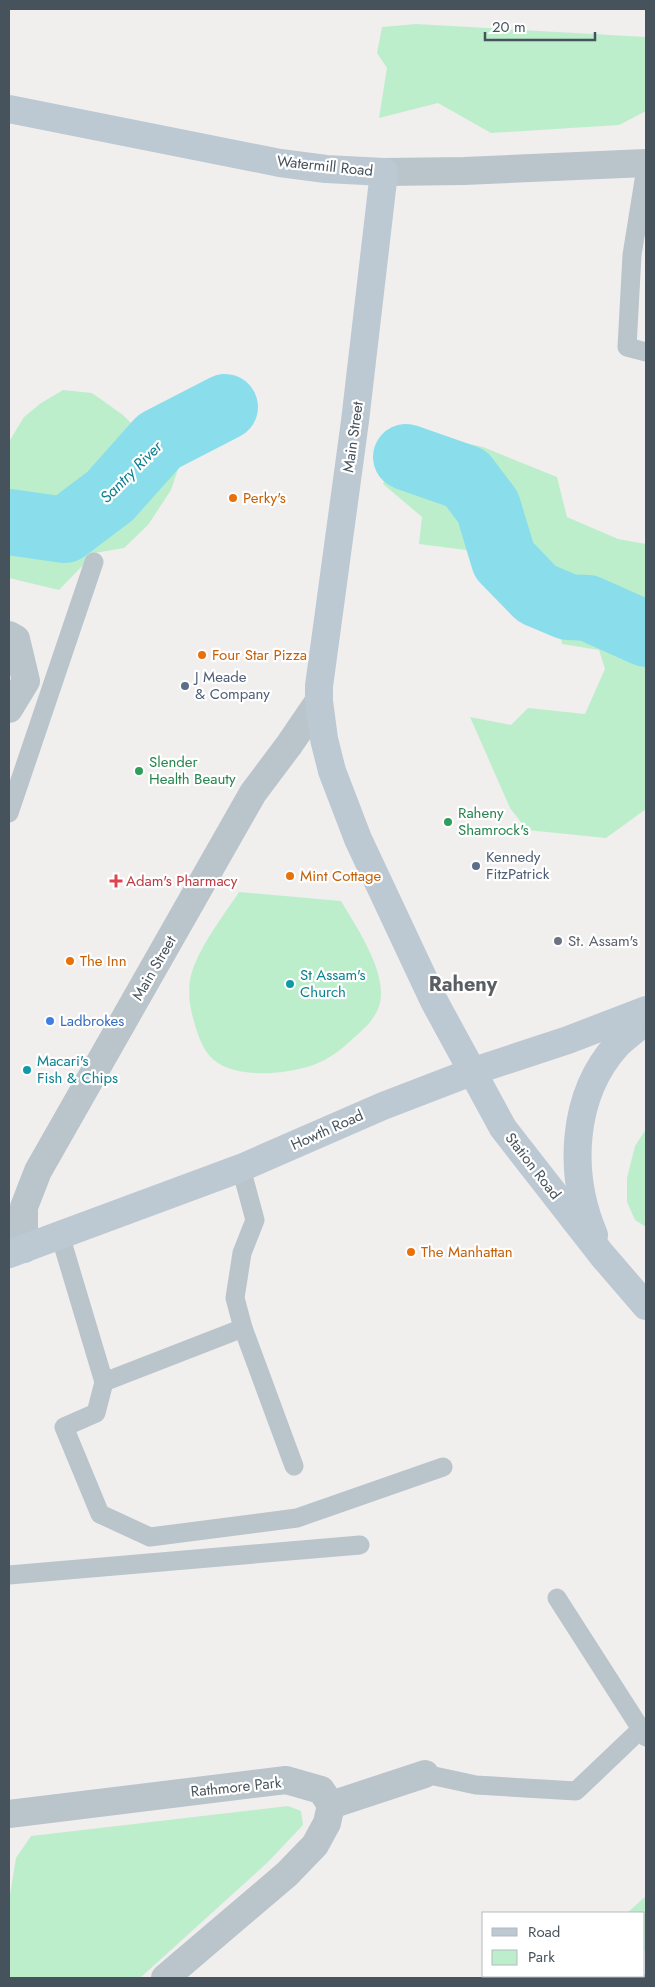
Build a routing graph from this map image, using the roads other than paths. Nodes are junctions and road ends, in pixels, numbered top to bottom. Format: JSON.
{"nodes":[{"id":1,"x":9,"y":109,"type":"edge"},
{"id":2,"x":646,"y":163,"type":"edge"},
{"id":3,"x":646,"y":168,"type":"edge"},
{"id":4,"x":384,"y":172,"type":"junction"},
{"id":5,"x":646,"y":352,"type":"edge"},
{"id":6,"x":94,"y":562,"type":"dead end"},
{"id":7,"x":9,"y":635,"type":"edge"},
{"id":8,"x":319,"y":701,"type":"junction"},
{"id":9,"x":9,"y":709,"type":"edge"},
{"id":10,"x":9,"y":813,"type":"edge"},
{"id":11,"x":646,"y":1010,"type":"edge"},
{"id":12,"x":646,"y":1020,"type":"edge"},
{"id":13,"x":474,"y":1071,"type":"junction"},
{"id":14,"x":241,"y":1168,"type":"junction"},
{"id":15,"x":60,"y":1235,"type":"junction"},
{"id":16,"x":16,"y":1251,"type":"edge"},
{"id":17,"x":602,"y":1255,"type":"junction"},
{"id":18,"x":646,"y":1306,"type":"edge"},
{"id":19,"x":243,"y":1328,"type":"junction"},
{"id":20,"x":104,"y":1382,"type":"junction"},
{"id":21,"x":294,"y":1466,"type":"dead end"},
{"id":22,"x":443,"y":1467,"type":"dead end"},
{"id":23,"x":360,"y":1545,"type":"dead end"},
{"id":24,"x":9,"y":1575,"type":"edge"},
{"id":25,"x":558,"y":1598,"type":"dead end"},
{"id":26,"x":644,"y":1733,"type":"edge"},
{"id":27,"x":425,"y":1774,"type":"joint"},
{"id":28,"x":330,"y":1805,"type":"junction"},
{"id":29,"x":9,"y":1814,"type":"edge"},
{"id":30,"x":165,"y":1978,"type":"edge"}],
"edges":[{"from":1,"to":4,"type":"main road","name":"Watermill Road"},
{"from":2,"to":4,"type":"street","name":"Watermill Road"},
{"from":3,"to":5,"type":"lane"},
{"from":4,"to":8,"type":"main road","name":"Main Street"},
{"from":6,"to":10,"type":"lane"},
{"from":7,"to":9,"type":"street"},
{"from":8,"to":13,"type":"main road","name":"Main Street"},
{"from":8,"to":16,"type":"street","name":"Main Street"},
{"from":11,"to":13,"type":"main road","name":"Howth Road"},
{"from":12,"to":17,"type":"main road","name":"Station Road"},
{"from":13,"to":14,"type":"main road","name":"Howth Road"},
{"from":13,"to":17,"type":"main road","name":"Station Road"},
{"from":14,"to":15,"type":"main road","name":"Howth Road"},
{"from":14,"to":19,"type":"lane"},
{"from":15,"to":16,"type":"main road","name":"Howth Road"},
{"from":15,"to":20,"type":"lane"},
{"from":17,"to":18,"type":"main road","name":"Station Road"},
{"from":19,"to":20,"type":"lane"},
{"from":19,"to":21,"type":"lane"},
{"from":20,"to":22,"type":"lane"},
{"from":23,"to":24,"type":"lane"},
{"from":25,"to":26,"type":"lane"},
{"from":26,"to":27,"type":"lane"},
{"from":27,"to":28,"type":"street"},
{"from":28,"to":29,"type":"street","name":"Rathmore Park"},
{"from":28,"to":30,"type":"street"}]}
